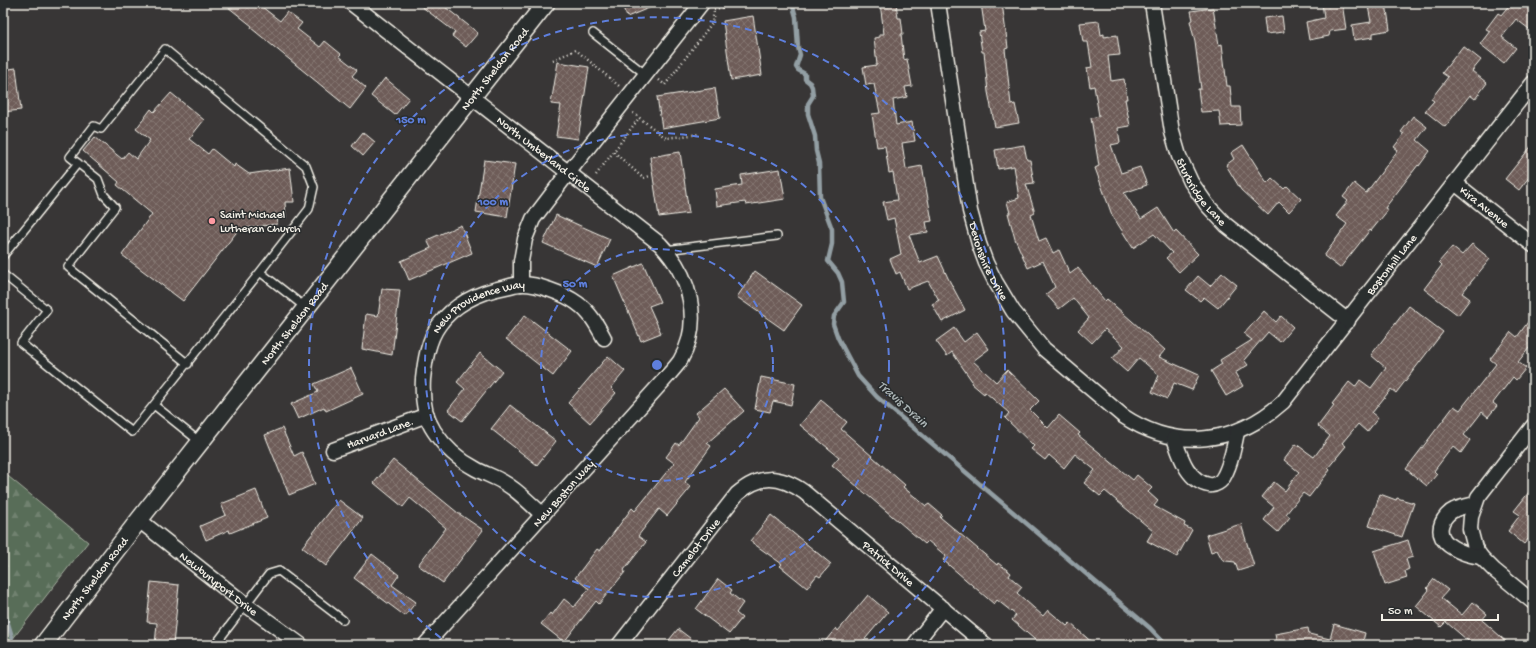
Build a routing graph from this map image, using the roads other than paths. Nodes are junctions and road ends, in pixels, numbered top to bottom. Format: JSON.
{"nodes":[{"id":1,"x":351,"y":3,"type":"edge"},
{"id":2,"x":546,"y":3,"type":"edge"},
{"id":3,"x":938,"y":3,"type":"edge"},
{"id":4,"x":1152,"y":3,"type":"edge"},
{"id":5,"x":705,"y":6,"type":"edge"},
{"id":6,"x":593,"y":33,"type":"dead end"},
{"id":7,"x":650,"y":75,"type":"junction"},
{"id":8,"x":1533,"y":83,"type":"edge"},
{"id":9,"x":472,"y":98,"type":"junction"},
{"id":10,"x":78,"y":163,"type":"junction"},
{"id":11,"x":568,"y":173,"type":"junction"},
{"id":12,"x":1455,"y":183,"type":"junction"},
{"id":13,"x":777,"y":236,"type":"dead end"},
{"id":14,"x":1533,"y":245,"type":"edge"},
{"id":15,"x":665,"y":250,"type":"junction"},
{"id":16,"x":3,"y":256,"type":"edge"},
{"id":17,"x":260,"y":272,"type":"junction"},
{"id":18,"x":3,"y":274,"type":"edge"},
{"id":19,"x":521,"y":284,"type":"junction"},
{"id":20,"x":306,"y":309,"type":"junction"},
{"id":21,"x":1348,"y":321,"type":"junction"},
{"id":22,"x":690,"y":333,"type":"joint"},
{"id":23,"x":604,"y":338,"type":"dead end"},
{"id":24,"x":188,"y":364,"type":"junction"},
{"id":25,"x":154,"y":405,"type":"junction"},
{"id":26,"x":427,"y":415,"type":"junction"},
{"id":27,"x":1533,"y":426,"type":"edge"},
{"id":28,"x":1237,"y":432,"type":"junction"},
{"id":29,"x":1174,"y":438,"type":"junction"},
{"id":30,"x":1206,"y":439,"type":"joint"},
{"id":31,"x":200,"y":442,"type":"junction"},
{"id":32,"x":333,"y":450,"type":"dead end"},
{"id":33,"x":790,"y":482,"type":"joint"},
{"id":34,"x":1475,"y":504,"type":"junction"},
{"id":35,"x":543,"y":515,"type":"junction"},
{"id":36,"x":139,"y":520,"type":"junction"},
{"id":37,"x":1481,"y":557,"type":"junction"},
{"id":38,"x":1533,"y":602,"type":"edge"},
{"id":39,"x":246,"y":605,"type":"junction"},
{"id":40,"x":943,"y":608,"type":"junction"},
{"id":41,"x":343,"y":620,"type":"dead end"},
{"id":42,"x":43,"y":645,"type":"edge"},
{"id":43,"x":215,"y":645,"type":"edge"},
{"id":44,"x":301,"y":645,"type":"edge"},
{"id":45,"x":425,"y":645,"type":"edge"},
{"id":46,"x":619,"y":645,"type":"edge"},
{"id":47,"x":914,"y":645,"type":"edge"},
{"id":48,"x":986,"y":645,"type":"edge"}],
"edges":[{"from":1,"to":9,"type":"street","name":"North Umberland Circle"},
{"from":2,"to":9,"type":"street","name":"North Sheldon Road"},
{"from":3,"to":29,"type":"street","name":"Devonshire Drive"},
{"from":4,"to":21,"type":"street","name":"Sturbridge Lane"},
{"from":5,"to":7,"type":"street","name":"New Providence Way"},
{"from":6,"to":7,"type":"lane"},
{"from":7,"to":11,"type":"street","name":"New Providence Way"},
{"from":8,"to":12,"type":"street","name":"Bostonhill Lane"},
{"from":9,"to":11,"type":"street","name":"North Umberland Circle"},
{"from":9,"to":20,"type":"street","name":"North Sheldon Road"},
{"from":10,"to":16,"type":"lane"},
{"from":10,"to":17,"type":"lane"},
{"from":10,"to":24,"type":"lane"},
{"from":11,"to":15,"type":"street","name":"North Umberland Circle"},
{"from":11,"to":19,"type":"street","name":"New Providence Way"},
{"from":12,"to":14,"type":"street","name":"Kira Avenue"},
{"from":12,"to":21,"type":"street","name":"Bostonhill Lane"},
{"from":13,"to":15,"type":"lane"},
{"from":15,"to":22,"type":"street","name":"North Umberland Circle"},
{"from":17,"to":20,"type":"lane"},
{"from":17,"to":24,"type":"lane"},
{"from":18,"to":25,"type":"lane"},
{"from":19,"to":23,"type":"street"},
{"from":19,"to":26,"type":"street","name":"New Providence Way"},
{"from":20,"to":31,"type":"street","name":"North Sheldon Road"},
{"from":21,"to":28,"type":"street","name":"Bostonhill Lane"},
{"from":22,"to":35,"type":"street","name":"New Boston Way"},
{"from":24,"to":25,"type":"lane"},
{"from":25,"to":31,"type":"lane"},
{"from":26,"to":32,"type":"street","name":"Harvard Lane."},
{"from":26,"to":35,"type":"street","name":"New Providence Way"},
{"from":27,"to":34,"type":"street"},
{"from":28,"to":29,"type":"street"},
{"from":28,"to":30,"type":"street","name":"Bostonhill Lane"},
{"from":29,"to":30,"type":"street","name":"Devonshire Drive"},
{"from":31,"to":36,"type":"street","name":"North Sheldon Road"},
{"from":33,"to":40,"type":"street","name":"Patrick Drive"},
{"from":33,"to":46,"type":"street","name":"Camelot Drive"},
{"from":34,"to":37,"type":"street"},
{"from":34,"to":37,"type":"street"},
{"from":35,"to":45,"type":"street","name":"New Boston Way"},
{"from":36,"to":39,"type":"street","name":"Newburyport Drive"},
{"from":36,"to":42,"type":"street","name":"North Sheldon Road"},
{"from":37,"to":38,"type":"street"},
{"from":39,"to":41,"type":"lane"},
{"from":39,"to":43,"type":"lane"},
{"from":39,"to":44,"type":"street","name":"Newburyport Drive"},
{"from":40,"to":47,"type":"street"},
{"from":40,"to":48,"type":"street","name":"Patrick Drive"}]}
